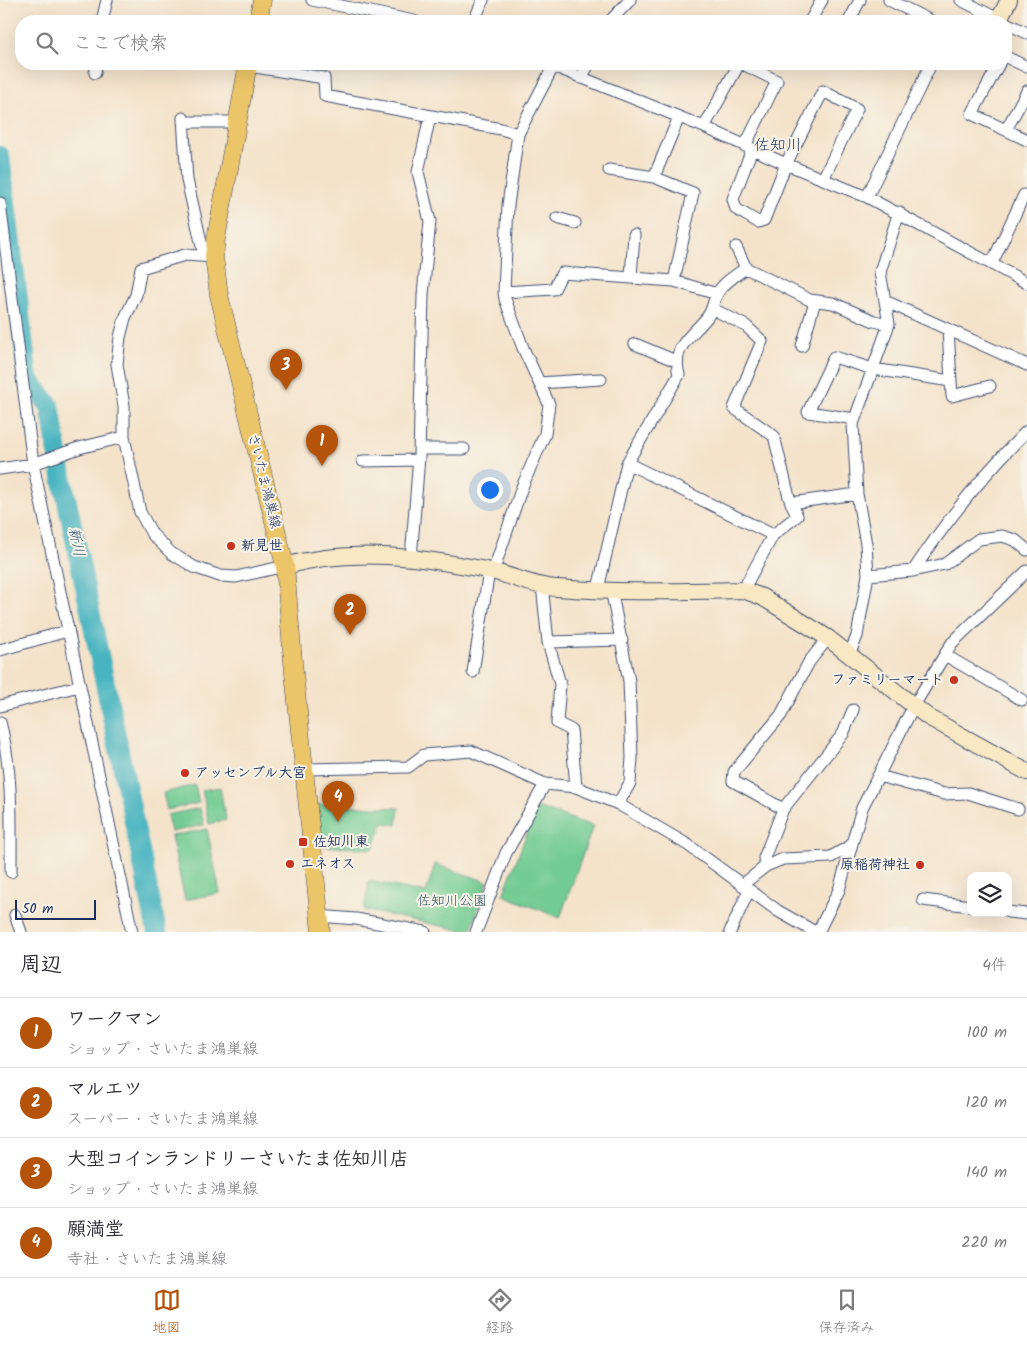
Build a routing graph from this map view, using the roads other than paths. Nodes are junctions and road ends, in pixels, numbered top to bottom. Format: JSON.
{"nodes":[{"id":1,"x":106,"y":0,"type":"edge"},
{"id":2,"x":262,"y":0,"type":"edge"},
{"id":3,"x":312,"y":0,"type":"edge"},
{"id":4,"x":483,"y":0,"type":"edge"},
{"id":5,"x":630,"y":0,"type":"edge"},
{"id":6,"x":822,"y":0,"type":"edge"},
{"id":7,"x":860,"y":0,"type":"edge"},
{"id":8,"x":889,"y":0,"type":"edge"},
{"id":9,"x":961,"y":0,"type":"edge"},
{"id":10,"x":1009,"y":0,"type":"edge"},
{"id":11,"x":349,"y":4,"type":"edge"},
{"id":12,"x":103,"y":15,"type":"edge"},
{"id":13,"x":259,"y":15,"type":"edge"},
{"id":14,"x":391,"y":15,"type":"edge"},
{"id":15,"x":477,"y":15,"type":"edge"},
{"id":16,"x":616,"y":15,"type":"edge"},
{"id":17,"x":813,"y":15,"type":"edge"},
{"id":18,"x":852,"y":15,"type":"edge"},
{"id":19,"x":919,"y":15,"type":"edge"},
{"id":20,"x":990,"y":15,"type":"edge"},
{"id":21,"x":1003,"y":15,"type":"edge"},
{"id":22,"x":1012,"y":26,"type":"edge"},
{"id":23,"x":1027,"y":33,"type":"edge"},
{"id":24,"x":1012,"y":60,"type":"edge"},
{"id":25,"x":1027,"y":67,"type":"edge"},
{"id":26,"x":247,"y":70,"type":"edge"},
{"id":27,"x":277,"y":70,"type":"edge"},
{"id":28,"x":548,"y":70,"type":"edge"},
{"id":29,"x":562,"y":70,"type":"edge"},
{"id":30,"x":586,"y":70,"type":"edge"},
{"id":31,"x":737,"y":70,"type":"edge"},
{"id":32,"x":753,"y":70,"type":"edge"},
{"id":33,"x":928,"y":70,"type":"edge"},
{"id":34,"x":996,"y":70,"type":"edge"},
{"id":35,"x":581,"y":78,"type":"junction"},
{"id":36,"x":1027,"y":91,"type":"edge"},
{"id":37,"x":430,"y":116,"type":"junction"},
{"id":38,"x":678,"y":117,"type":"junction"},
{"id":39,"x":238,"y":122,"type":"junction"},
{"id":40,"x":704,"y":127,"type":"junction"},
{"id":41,"x":1006,"y":130,"type":"junction"},
{"id":42,"x":518,"y":134,"type":"junction"},
{"id":43,"x":1027,"y":140,"type":"edge"},
{"id":44,"x":749,"y":148,"type":"junction"},
{"id":45,"x":786,"y":164,"type":"junction"},
{"id":46,"x":608,"y":170,"type":"dead end"},
{"id":47,"x":654,"y":177,"type":"junction"},
{"id":48,"x":824,"y":179,"type":"junction"},
{"id":49,"x":1027,"y":196,"type":"edge"},
{"id":50,"x":867,"y":197,"type":"junction"},
{"id":51,"x":0,"y":203,"type":"edge"},
{"id":52,"x":899,"y":212,"type":"junction"},
{"id":53,"x":557,"y":218,"type":"dead end"},
{"id":54,"x":575,"y":223,"type":"dead end"},
{"id":55,"x":634,"y":235,"type":"dead end"},
{"id":56,"x":736,"y":247,"type":"dead end"},
{"id":57,"x":209,"y":256,"type":"junction"},
{"id":58,"x":992,"y":263,"type":"junction"},
{"id":59,"x":746,"y":268,"type":"junction"},
{"id":60,"x":631,"y":276,"type":"junction"},
{"id":61,"x":674,"y":280,"type":"junction"},
{"id":62,"x":1026,"y":281,"type":"edge"},
{"id":63,"x":504,"y":292,"type":"junction"},
{"id":64,"x":717,"y":294,"type":"junction"},
{"id":65,"x":815,"y":301,"type":"junction"},
{"id":66,"x":885,"y":301,"type":"junction"},
{"id":67,"x":712,"y":309,"type":"junction"},
{"id":68,"x":889,"y":324,"type":"junction"},
{"id":69,"x":948,"y":329,"type":"junction"},
{"id":70,"x":635,"y":344,"type":"dead end"},
{"id":71,"x":802,"y":346,"type":"dead end"},
{"id":72,"x":676,"y":361,"type":"junction"},
{"id":73,"x":1027,"y":365,"type":"edge"},
{"id":74,"x":873,"y":369,"type":"junction"},
{"id":75,"x":601,"y":379,"type":"dead end"},
{"id":76,"x":951,"y":380,"type":"junction"},
{"id":77,"x":539,"y":383,"type":"junction"},
{"id":78,"x":990,"y":386,"type":"dead end"},
{"id":79,"x":856,"y":419,"type":"junction"},
{"id":80,"x":1027,"y":431,"type":"edge"},
{"id":81,"x":124,"y":437,"type":"junction"},
{"id":82,"x":464,"y":449,"type":"dead end"},
{"id":83,"x":419,"y":455,"type":"junction"},
{"id":84,"x":364,"y":460,"type":"dead end"},
{"id":85,"x":627,"y":463,"type":"junction"},
{"id":86,"x":35,"y":464,"type":"junction"},
{"id":87,"x":0,"y":469,"type":"edge"},
{"id":88,"x":857,"y":494,"type":"junction"},
{"id":89,"x":792,"y":503,"type":"junction"},
{"id":90,"x":773,"y":535,"type":"junction"},
{"id":91,"x":1027,"y":550,"type":"edge"},
{"id":92,"x":411,"y":558,"type":"junction"},
{"id":93,"x":285,"y":566,"type":"junction"},
{"id":94,"x":913,"y":571,"type":"junction"},
{"id":95,"x":491,"y":572,"type":"junction"},
{"id":96,"x":868,"y":575,"type":"junction"},
{"id":97,"x":1025,"y":575,"type":"edge"},
{"id":98,"x":542,"y":585,"type":"junction"},
{"id":99,"x":604,"y":589,"type":"junction"},
{"id":100,"x":743,"y":590,"type":"junction"},
{"id":101,"x":67,"y":631,"type":"junction"},
{"id":102,"x":828,"y":638,"type":"junction"},
{"id":103,"x":622,"y":640,"type":"junction"},
{"id":104,"x":548,"y":642,"type":"junction"},
{"id":105,"x":0,"y":650,"type":"edge"},
{"id":106,"x":850,"y":653,"type":"junction"},
{"id":107,"x":945,"y":655,"type":"junction"},
{"id":108,"x":473,"y":672,"type":"dead end"},
{"id":109,"x":79,"y":686,"type":"junction"},
{"id":110,"x":1022,"y":700,"type":"dead end"},
{"id":111,"x":0,"y":706,"type":"edge"},
{"id":112,"x":913,"y":706,"type":"junction"},
{"id":113,"x":854,"y":710,"type":"dead end"},
{"id":114,"x":0,"y":722,"type":"edge"},
{"id":115,"x":304,"y":769,"type":"junction"},
{"id":116,"x":4,"y":771,"type":"edge"},
{"id":117,"x":1027,"y":772,"type":"edge"},
{"id":118,"x":879,"y":776,"type":"junction"},
{"id":119,"x":545,"y":784,"type":"junction"},
{"id":120,"x":576,"y":787,"type":"junction"},
{"id":121,"x":618,"y":804,"type":"junction"},
{"id":122,"x":1018,"y":808,"type":"dead end"},
{"id":123,"x":783,"y":810,"type":"junction"},
{"id":124,"x":850,"y":846,"type":"junction"},
{"id":125,"x":766,"y":866,"type":"junction"},
{"id":126,"x":11,"y":872,"type":"dead end"},
{"id":127,"x":745,"y":888,"type":"junction"},
{"id":128,"x":923,"y":900,"type":"dead end"},
{"id":129,"x":967,"y":906,"type":"edge"},
{"id":130,"x":1012,"y":912,"type":"edge"},
{"id":131,"x":1027,"y":914,"type":"edge"},
{"id":132,"x":15,"y":915,"type":"dead end"},
{"id":133,"x":319,"y":924,"type":"edge"},
{"id":134,"x":20,"y":932,"type":"edge"},
{"id":135,"x":132,"y":932,"type":"edge"},
{"id":136,"x":425,"y":932,"type":"edge"},
{"id":137,"x":476,"y":932,"type":"edge"},
{"id":138,"x":730,"y":932,"type":"edge"},
{"id":139,"x":816,"y":932,"type":"edge"}],
"edges":[{"from":1,"to":12,"type":"street"},
{"from":2,"to":13,"type":"main road"},
{"from":3,"to":11,"type":"street"},
{"from":4,"to":15,"type":"street"},
{"from":5,"to":16,"type":"street"},
{"from":6,"to":17,"type":"street"},
{"from":7,"to":18,"type":"street"},
{"from":8,"to":19,"type":"street"},
{"from":9,"to":20,"type":"street"},
{"from":10,"to":21,"type":"street"},
{"from":11,"to":14,"type":"street"},
{"from":22,"to":23,"type":"street"},
{"from":24,"to":25,"type":"street"},
{"from":26,"to":39,"type":"main road","name":"さいたま鴻巣線"},
{"from":27,"to":37,"type":"street"},
{"from":28,"to":42,"type":"street"},
{"from":29,"to":35,"type":"street"},
{"from":30,"to":35,"type":"street"},
{"from":31,"to":40,"type":"street"},
{"from":32,"to":44,"type":"street"},
{"from":33,"to":50,"type":"street"},
{"from":34,"to":41,"type":"street"},
{"from":35,"to":38,"type":"street"},
{"from":36,"to":41,"type":"street"},
{"from":37,"to":42,"type":"street"},
{"from":37,"to":83,"type":"street"},
{"from":38,"to":40,"type":"street"},
{"from":38,"to":47,"type":"street"},
{"from":39,"to":57,"type":"main road","name":"さいたま鴻巣線"},
{"from":39,"to":57,"type":"street"},
{"from":40,"to":44,"type":"street"},
{"from":41,"to":43,"type":"street"},
{"from":42,"to":63,"type":"street"},
{"from":44,"to":45,"type":"street"},
{"from":44,"to":45,"type":"street"},
{"from":45,"to":48,"type":"street"},
{"from":45,"to":48,"type":"street"},
{"from":46,"to":47,"type":"street"},
{"from":47,"to":61,"type":"street"},
{"from":48,"to":50,"type":"street"},
{"from":49,"to":58,"type":"street"},
{"from":50,"to":52,"type":"street"},
{"from":51,"to":86,"type":"street"},
{"from":52,"to":58,"type":"street"},
{"from":52,"to":66,"type":"street"},
{"from":53,"to":54,"type":"street"},
{"from":55,"to":60,"type":"street"},
{"from":56,"to":59,"type":"street"},
{"from":57,"to":81,"type":"street"},
{"from":57,"to":93,"type":"main road","name":"さいたま鴻巣線"},
{"from":58,"to":62,"type":"street"},
{"from":59,"to":64,"type":"street"},
{"from":59,"to":65,"type":"street"},
{"from":60,"to":61,"type":"street"},
{"from":60,"to":63,"type":"street"},
{"from":61,"to":64,"type":"street"},
{"from":63,"to":77,"type":"street"},
{"from":64,"to":67,"type":"street"},
{"from":65,"to":68,"type":"street"},
{"from":65,"to":71,"type":"street"},
{"from":66,"to":68,"type":"street"},
{"from":66,"to":69,"type":"street"},
{"from":67,"to":72,"type":"street"},
{"from":67,"to":89,"type":"street"},
{"from":68,"to":74,"type":"street"},
{"from":69,"to":73,"type":"street"},
{"from":69,"to":76,"type":"street"},
{"from":70,"to":72,"type":"street"},
{"from":72,"to":85,"type":"street"},
{"from":74,"to":76,"type":"street"},
{"from":74,"to":79,"type":"street"},
{"from":74,"to":79,"type":"street"},
{"from":75,"to":77,"type":"street"},
{"from":76,"to":78,"type":"street"},
{"from":77,"to":95,"type":"street"},
{"from":79,"to":88,"type":"street"},
{"from":80,"to":94,"type":"street"},
{"from":81,"to":86,"type":"street"},
{"from":81,"to":93,"type":"street"},
{"from":82,"to":83,"type":"street"},
{"from":83,"to":84,"type":"street"},
{"from":83,"to":92,"type":"street"},
{"from":85,"to":90,"type":"street"},
{"from":85,"to":99,"type":"street"},
{"from":86,"to":87,"type":"street"},
{"from":86,"to":101,"type":"street"},
{"from":88,"to":89,"type":"street"},
{"from":88,"to":96,"type":"street"},
{"from":89,"to":90,"type":"street"},
{"from":90,"to":100,"type":"street"},
{"from":91,"to":94,"type":"street"},
{"from":92,"to":93,"type":"street"},
{"from":92,"to":95,"type":"street"},
{"from":93,"to":115,"type":"main road","name":"さいたま鴻巣線"},
{"from":94,"to":96,"type":"street"},
{"from":95,"to":98,"type":"street"},
{"from":95,"to":108,"type":"street"},
{"from":96,"to":106,"type":"street"},
{"from":97,"to":107,"type":"street"},
{"from":98,"to":99,"type":"street"},
{"from":98,"to":104,"type":"street"},
{"from":99,"to":100,"type":"street"},
{"from":99,"to":103,"type":"street"},
{"from":100,"to":102,"type":"street"},
{"from":101,"to":105,"type":"street"},
{"from":101,"to":109,"type":"street"},
{"from":102,"to":106,"type":"street"},
{"from":102,"to":123,"type":"street"},
{"from":103,"to":104,"type":"street"},
{"from":103,"to":121,"type":"street"},
{"from":104,"to":120,"type":"street"},
{"from":106,"to":112,"type":"street"},
{"from":107,"to":110,"type":"street"},
{"from":107,"to":112,"type":"street"},
{"from":109,"to":111,"type":"street"},
{"from":109,"to":135,"type":"street"},
{"from":112,"to":117,"type":"street"},
{"from":112,"to":118,"type":"street"},
{"from":113,"to":123,"type":"street"},
{"from":114,"to":116,"type":"street"},
{"from":115,"to":119,"type":"street"},
{"from":115,"to":133,"type":"main road","name":"さいたま鴻巣線"},
{"from":116,"to":126,"type":"street"},
{"from":118,"to":122,"type":"street"},
{"from":118,"to":124,"type":"street"},
{"from":119,"to":120,"type":"street"},
{"from":119,"to":137,"type":"street"},
{"from":120,"to":121,"type":"street"},
{"from":121,"to":127,"type":"street"},
{"from":123,"to":125,"type":"street"},
{"from":124,"to":125,"type":"street"},
{"from":124,"to":139,"type":"street"},
{"from":125,"to":127,"type":"street"},
{"from":127,"to":138,"type":"street"},
{"from":127,"to":139,"type":"street"},
{"from":128,"to":129,"type":"street"},
{"from":130,"to":131,"type":"street"},
{"from":132,"to":134,"type":"street"},
{"from":133,"to":136,"type":"street"}]}
